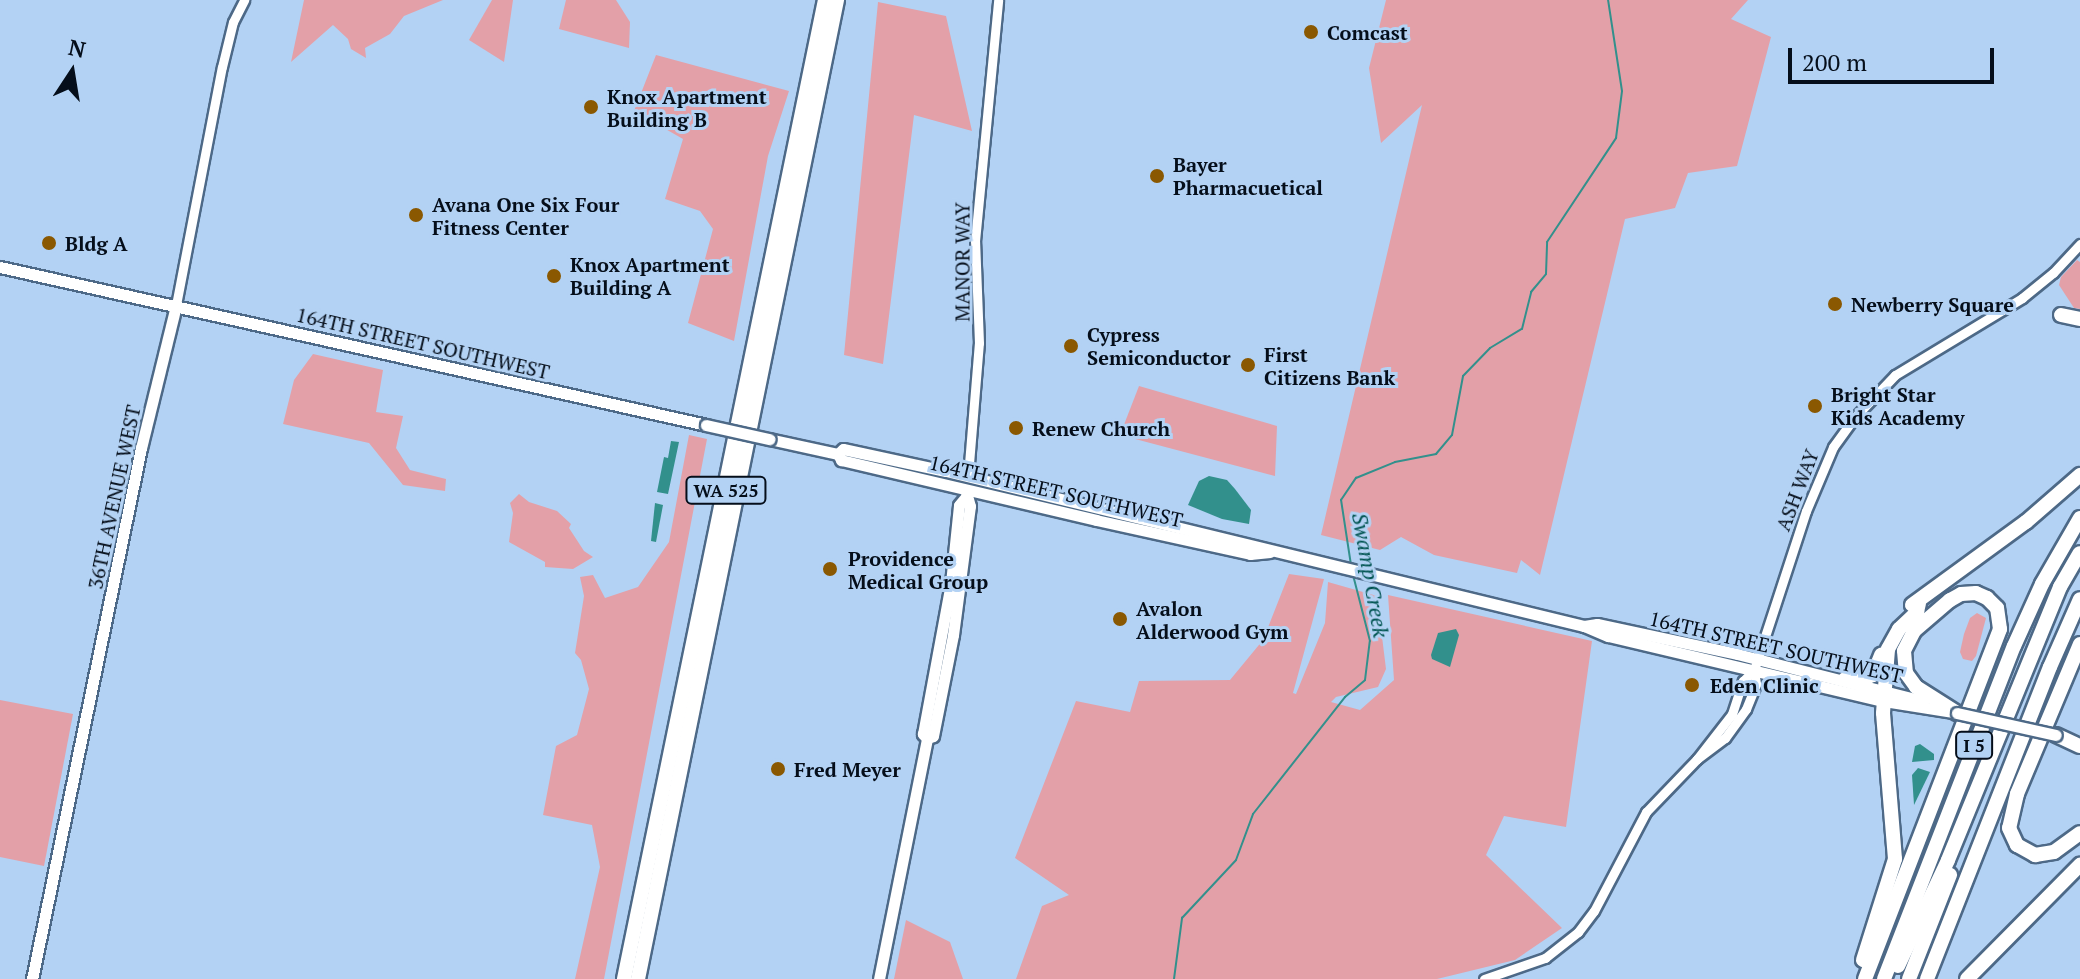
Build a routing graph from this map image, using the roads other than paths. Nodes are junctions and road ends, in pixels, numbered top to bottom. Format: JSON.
{"nodes":[{"id":1,"x":244,"y":0,"type":"edge"},
{"id":2,"x":825,"y":0,"type":"edge"},
{"id":3,"x":837,"y":0,"type":"edge"},
{"id":4,"x":998,"y":0,"type":"edge"},
{"id":5,"x":2080,"y":244,"type":"edge"},
{"id":6,"x":0,"y":267,"type":"edge"},
{"id":7,"x":176,"y":305,"type":"junction"},
{"id":8,"x":2061,"y":315,"type":"dead end"},
{"id":9,"x":2080,"y":319,"type":"edge"},
{"id":10,"x":2080,"y":475,"type":"edge"},
{"id":11,"x":966,"y":487,"type":"junction"},
{"id":12,"x":2080,"y":518,"type":"edge"},
{"id":13,"x":2080,"y":553,"type":"edge"},
{"id":14,"x":2080,"y":564,"type":"edge"},
{"id":15,"x":2080,"y":599,"type":"edge"},
{"id":16,"x":1919,"y":603,"type":"junction"},
{"id":17,"x":2080,"y":644,"type":"edge"},
{"id":18,"x":1756,"y":665,"type":"junction"},
{"id":19,"x":1845,"y":679,"type":"junction"},
{"id":20,"x":1884,"y":695,"type":"junction"},
{"id":21,"x":1957,"y":713,"type":"junction"},
{"id":22,"x":2056,"y":735,"type":"joint"},
{"id":23,"x":2080,"y":743,"type":"edge"},
{"id":24,"x":2080,"y":833,"type":"edge"},
{"id":25,"x":2080,"y":865,"type":"edge"},
{"id":26,"x":32,"y":979,"type":"edge"},
{"id":27,"x":624,"y":979,"type":"edge"},
{"id":28,"x":641,"y":979,"type":"edge"},
{"id":29,"x":879,"y":979,"type":"edge"},
{"id":30,"x":1484,"y":979,"type":"edge"},
{"id":31,"x":1857,"y":979,"type":"edge"},
{"id":32,"x":1865,"y":979,"type":"edge"},
{"id":33,"x":1884,"y":979,"type":"edge"},
{"id":34,"x":1892,"y":979,"type":"edge"},
{"id":35,"x":1909,"y":979,"type":"edge"},
{"id":36,"x":1927,"y":979,"type":"edge"},
{"id":37,"x":1967,"y":979,"type":"edge"}],
"edges":[{"from":1,"to":7,"type":"street","name":"36TH AVENUE WEST"},
{"from":2,"to":27,"type":"highway","number":"WA 525"},
{"from":3,"to":28,"type":"highway","number":"WA 525"},
{"from":4,"to":11,"type":"street","name":"MANOR WAY"},
{"from":5,"to":18,"type":"street","name":"ASH WAY"},
{"from":6,"to":7,"type":"main road","name":"164TH STREET SOUTHWEST"},
{"from":7,"to":11,"type":"main road","name":"164TH STREET SOUTHWEST","bridge":true},
{"from":7,"to":26,"type":"main road","name":"36TH AVENUE WEST"},
{"from":8,"to":9,"type":"highway"},
{"from":10,"to":16,"type":"highway"},
{"from":11,"to":18,"type":"main road","name":"164TH STREET SOUTHWEST"},
{"from":11,"to":29,"type":"main road"},
{"from":12,"to":33,"type":"highway","number":"I 5"},
{"from":13,"to":34,"type":"highway"},
{"from":14,"to":35,"type":"highway"},
{"from":15,"to":36,"type":"highway","number":"I 5"},
{"from":16,"to":19,"type":"highway"},
{"from":16,"to":20,"type":"highway"},
{"from":17,"to":24,"type":"highway"},
{"from":18,"to":19,"type":"main road","name":"164TH STREET SOUTHWEST"},
{"from":18,"to":20,"type":"main road","name":"164TH STREET SOUTHWEST"},
{"from":18,"to":30,"type":"street","name":"ASH WAY"},
{"from":19,"to":20,"type":"main road","name":"164TH STREET SOUTHWEST"},
{"from":20,"to":21,"type":"main road","name":"164TH STREET SOUTHWEST"},
{"from":20,"to":31,"type":"highway"},
{"from":21,"to":22,"type":"main road","name":"164TH STREET SOUTHWEST","bridge":true},
{"from":21,"to":32,"type":"highway"},
{"from":22,"to":23,"type":"highway"},
{"from":25,"to":37,"type":"highway"}]}
